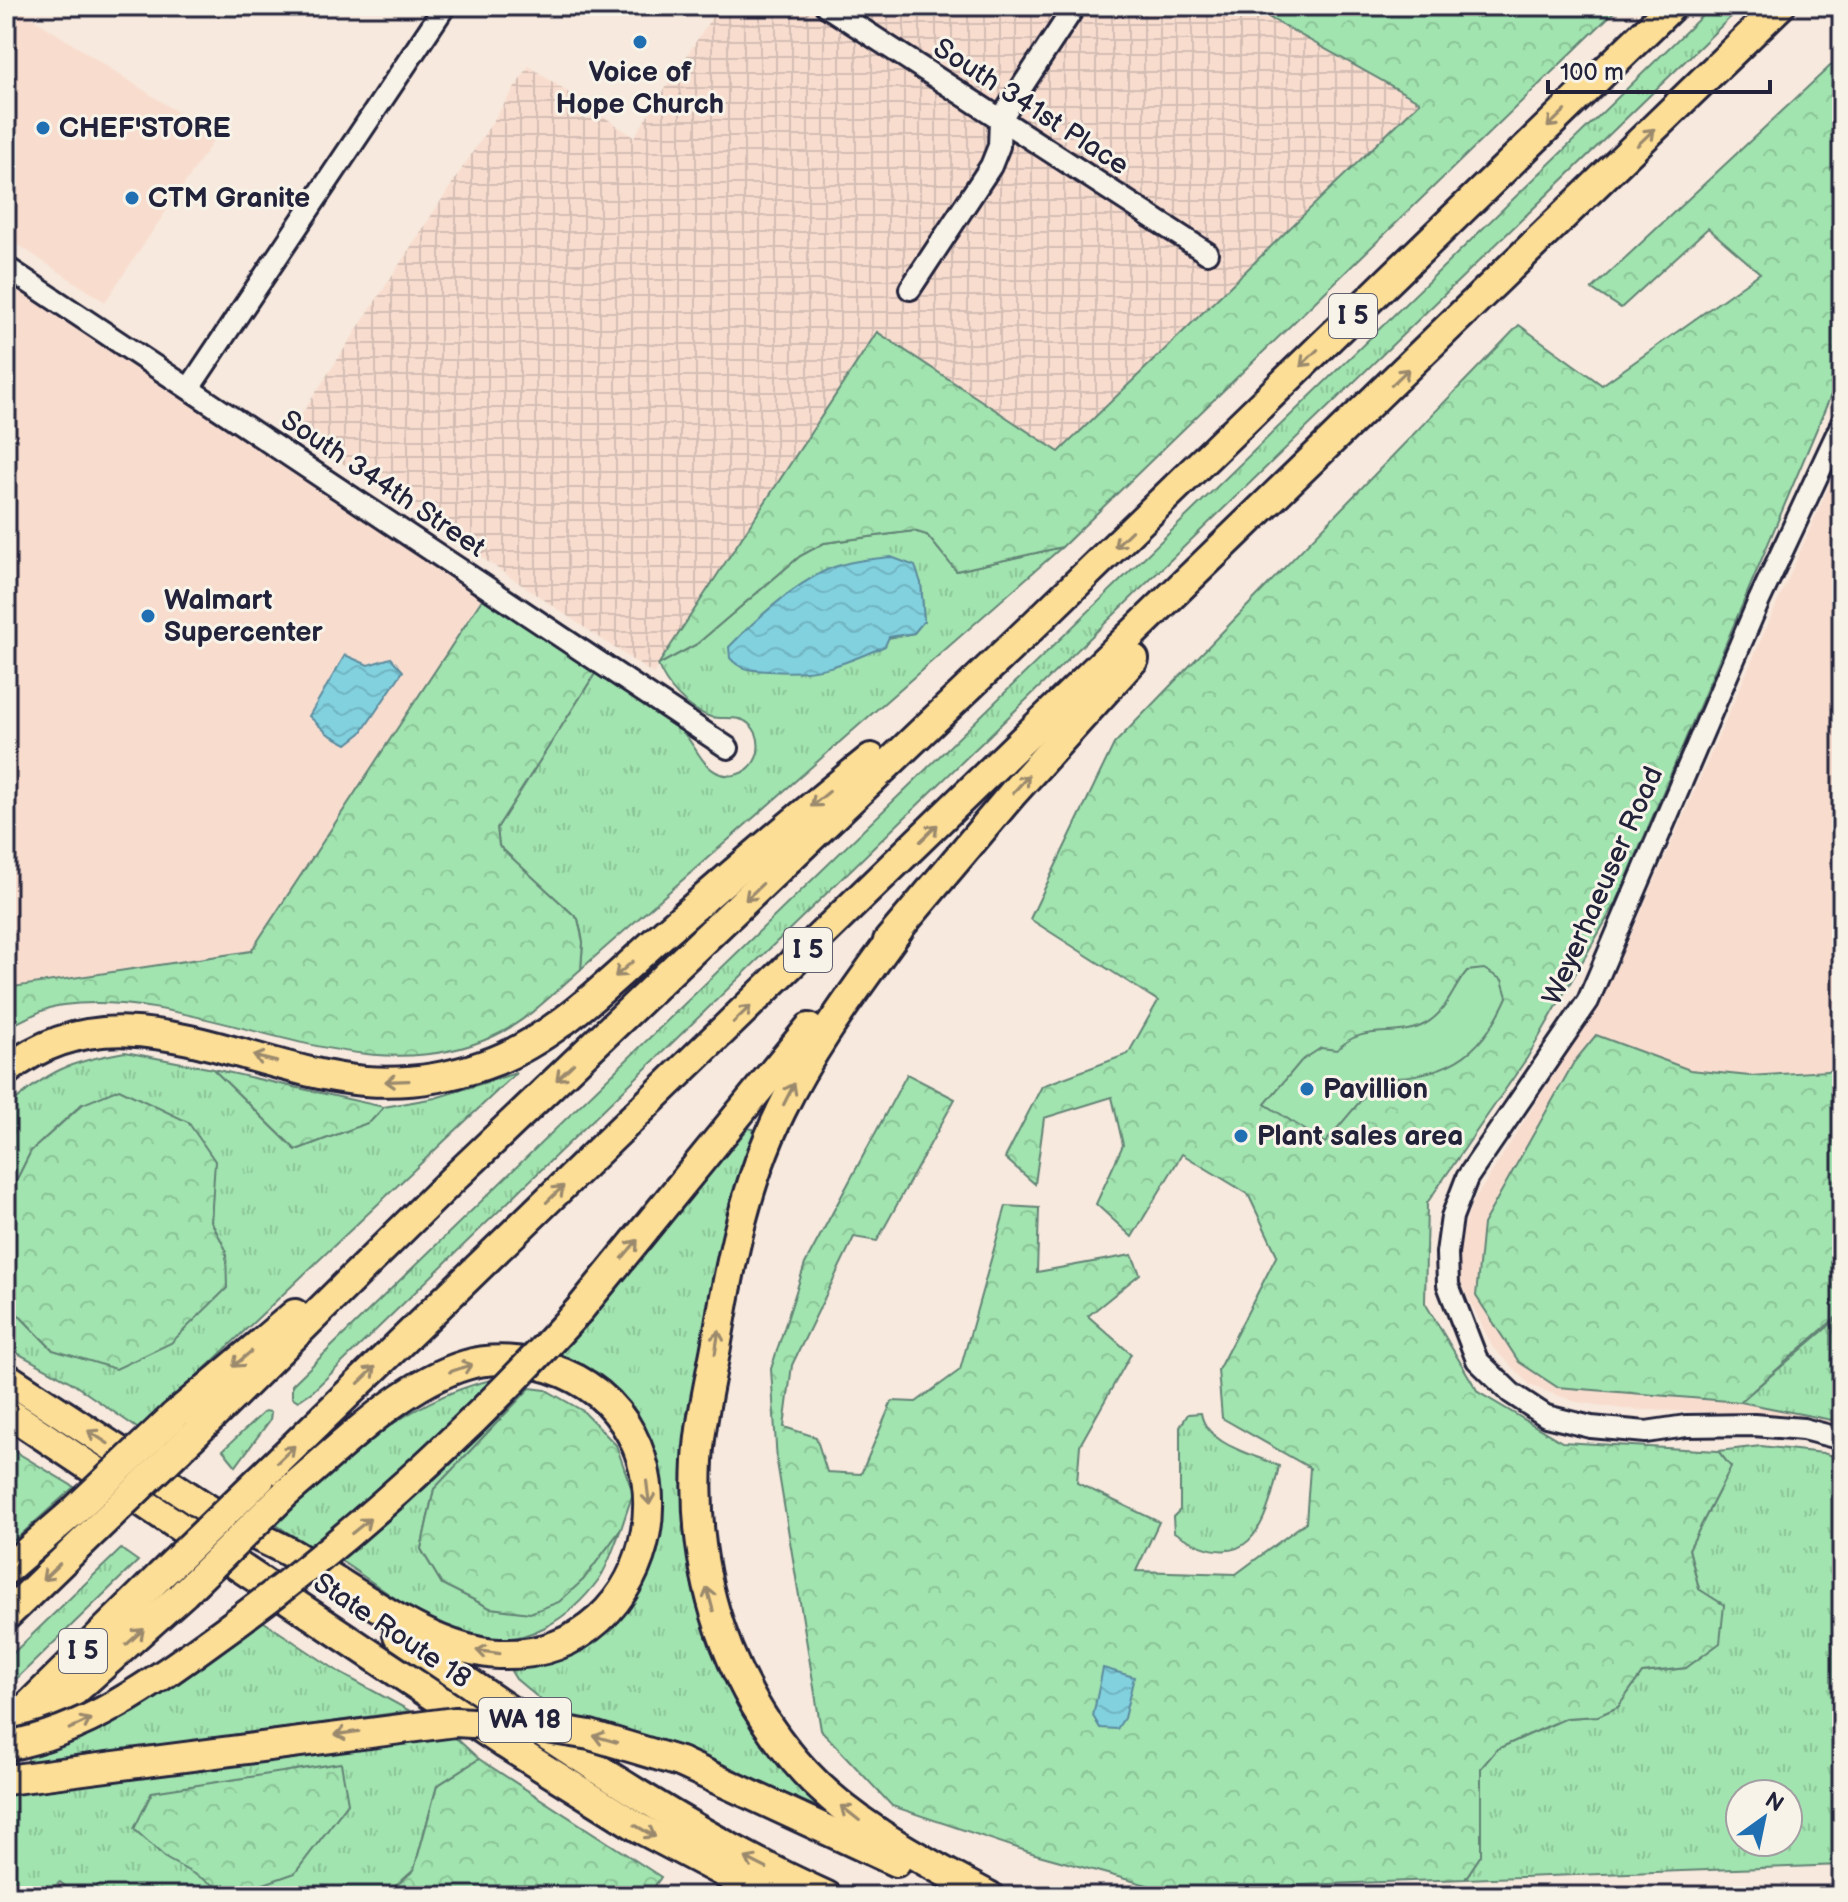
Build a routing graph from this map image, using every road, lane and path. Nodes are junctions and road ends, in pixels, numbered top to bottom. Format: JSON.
{"nodes":[{"id":1,"x":445,"y":6,"type":"edge"},
{"id":2,"x":826,"y":6,"type":"edge"},
{"id":3,"x":1075,"y":6,"type":"edge"},
{"id":4,"x":1672,"y":6,"type":"edge"},
{"id":5,"x":1780,"y":6,"type":"edge"},
{"id":6,"x":1000,"y":120,"type":"junction"},
{"id":7,"x":1207,"y":253,"type":"dead end"},
{"id":8,"x":6,"y":267,"type":"edge"},
{"id":9,"x":910,"y":289,"type":"dead end"},
{"id":10,"x":190,"y":387,"type":"junction"},
{"id":11,"x":1842,"y":423,"type":"edge"},
{"id":12,"x":1305,"y":471,"type":"junction"},
{"id":13,"x":1033,"y":626,"type":"junction"},
{"id":14,"x":728,"y":748,"type":"dead end"},
{"id":15,"x":899,"y":929,"type":"junction"},
{"id":16,"x":6,"y":1071,"type":"edge"},
{"id":17,"x":6,"y":1377,"type":"edge"},
{"id":18,"x":6,"y":1411,"type":"edge"},
{"id":19,"x":6,"y":1422,"type":"edge"},
{"id":20,"x":185,"y":1424,"type":"junction"},
{"id":21,"x":1842,"y":1439,"type":"edge"},
{"id":22,"x":84,"y":1462,"type":"junction"},
{"id":23,"x":234,"y":1526,"type":"junction"},
{"id":24,"x":6,"y":1570,"type":"edge"},
{"id":25,"x":6,"y":1616,"type":"edge"},
{"id":26,"x":6,"y":1730,"type":"edge"},
{"id":27,"x":6,"y":1746,"type":"edge"},
{"id":28,"x":6,"y":1780,"type":"edge"},
{"id":29,"x":768,"y":1896,"type":"edge"},
{"id":30,"x":827,"y":1896,"type":"edge"},
{"id":31,"x":990,"y":1896,"type":"edge"}],
"edges":[{"from":1,"to":10,"type":"street"},
{"from":2,"to":6,"type":"street","name":"South 341st Place"},
{"from":3,"to":6,"type":"street"},
{"from":4,"to":13,"type":"highway","number":"I 5","one_way":true},
{"from":12,"to":5,"type":"highway","number":"I 5","one_way":true},
{"from":6,"to":7,"type":"street","name":"South 341st Place"},
{"from":6,"to":9,"type":"street"},
{"from":8,"to":10,"type":"street","name":"South 344th Street"},
{"from":10,"to":14,"type":"street","name":"South 344th Street"},
{"from":11,"to":21,"type":"street","name":"Weyerhaeuser Road"},
{"from":15,"to":12,"type":"highway","one_way":true},
{"from":26,"to":12,"type":"highway","number":"I 5","one_way":true,"bridge":true},
{"from":13,"to":16,"type":"highway","one_way":true},
{"from":13,"to":20,"type":"highway","number":"I 5","one_way":true},
{"from":27,"to":15,"type":"highway","one_way":true,"bridge":true},
{"from":31,"to":15,"type":"highway","one_way":true},
{"from":23,"to":17,"type":"highway","name":"State Route 18","number":"WA 18","one_way":true},
{"from":18,"to":22,"type":"highway","name":"State Route 18","number":"WA 18"},
{"from":19,"to":22,"type":"highway"},
{"from":20,"to":24,"type":"highway","bridge":true},
{"from":20,"to":25,"type":"highway","number":"I 5","one_way":true,"bridge":true},
{"from":22,"to":29,"type":"highway","name":"State Route 18","number":"WA 18","one_way":true},
{"from":26,"to":23,"type":"highway","one_way":true,"bridge":true},
{"from":30,"to":23,"type":"highway","name":"State Route 18","number":"WA 18","one_way":true},
{"from":31,"to":28,"type":"highway","one_way":true,"bridge":true}]}
